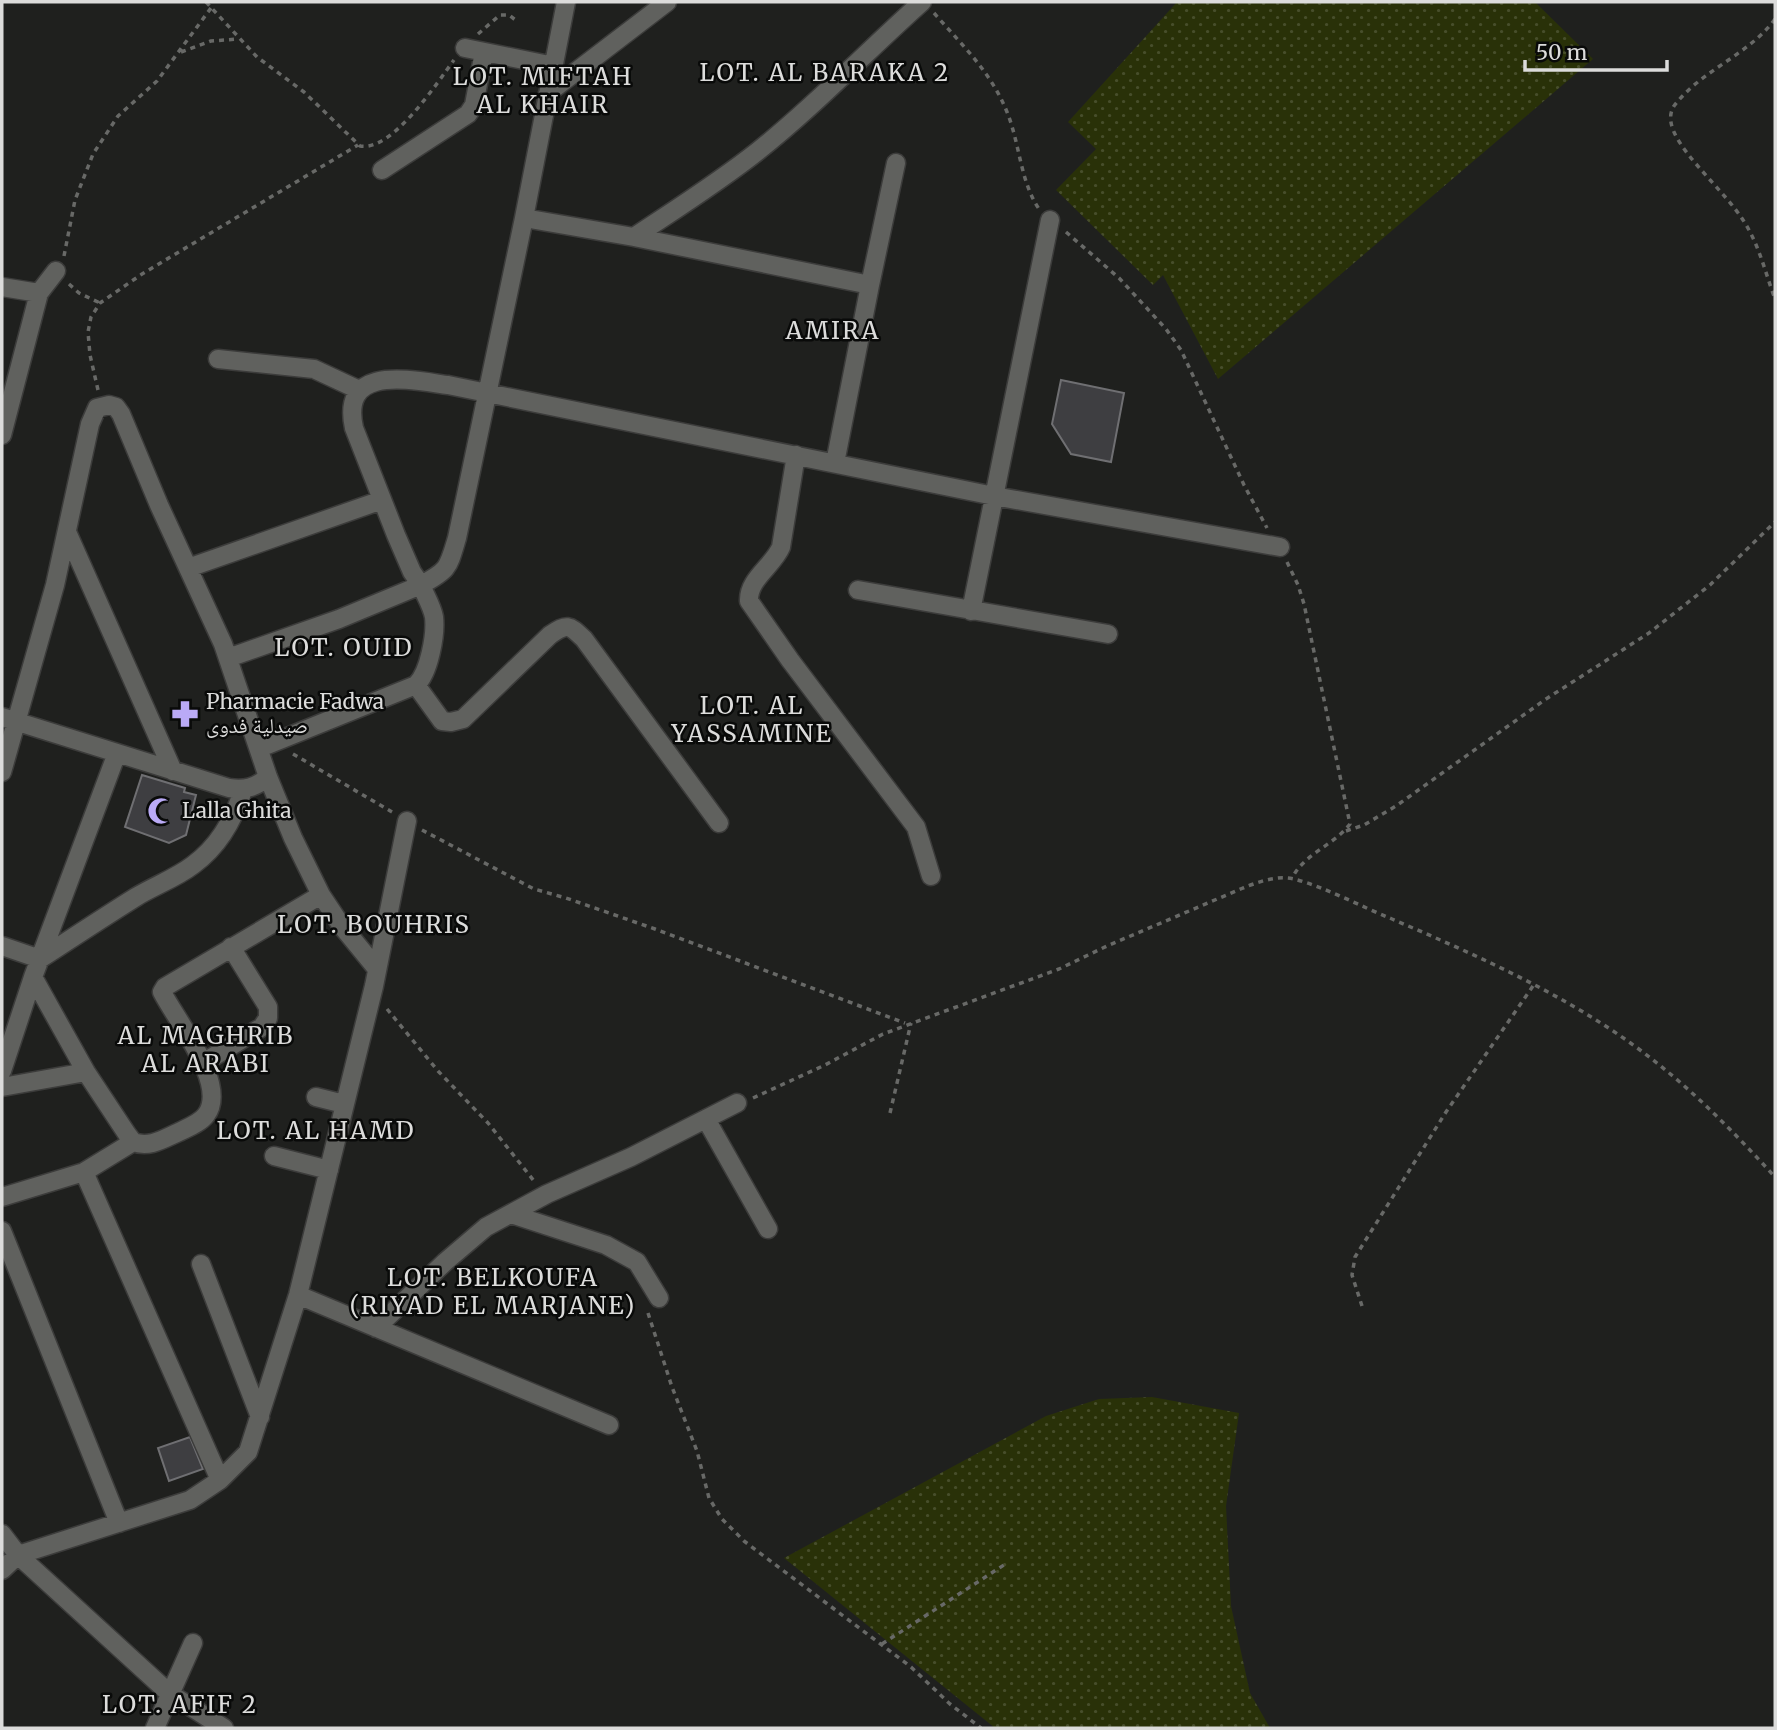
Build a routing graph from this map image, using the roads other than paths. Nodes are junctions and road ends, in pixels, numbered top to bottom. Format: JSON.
{"nodes":[{"id":1,"x":566,"y":2,"type":"edge"},
{"id":2,"x":667,"y":2,"type":"edge"},
{"id":3,"x":925,"y":5,"type":"edge"},
{"id":4,"x":465,"y":48,"type":"road end"},
{"id":5,"x":484,"y":52,"type":"junction"},
{"id":6,"x":554,"y":66,"type":"junction"},
{"id":7,"x":548,"y":93,"type":"junction"},
{"id":8,"x":896,"y":163,"type":"dead end"},
{"id":9,"x":382,"y":170,"type":"dead end"},
{"id":10,"x":524,"y":218,"type":"junction"},
{"id":11,"x":1050,"y":219,"type":"road end"},
{"id":12,"x":634,"y":237,"type":"junction"},
{"id":13,"x":56,"y":271,"type":"road end"},
{"id":14,"x":870,"y":285,"type":"junction"},
{"id":15,"x":2,"y":287,"type":"edge"},
{"id":16,"x":39,"y":293,"type":"junction"},
{"id":17,"x":218,"y":359,"type":"dead end"},
{"id":18,"x":359,"y":390,"type":"junction"},
{"id":19,"x":486,"y":394,"type":"junction"},
{"id":20,"x":2,"y":435,"type":"edge"},
{"id":21,"x":796,"y":455,"type":"junction"},
{"id":22,"x":835,"y":463,"type":"junction"},
{"id":23,"x":995,"y":496,"type":"junction"},
{"id":24,"x":382,"y":500,"type":"junction"},
{"id":25,"x":67,"y":532,"type":"junction"},
{"id":26,"x":1279,"y":547,"type":"road end"},
{"id":27,"x":188,"y":568,"type":"junction"},
{"id":28,"x":421,"y":585,"type":"junction"},
{"id":29,"x":858,"y":590,"type":"dead end"},
{"id":30,"x":971,"y":611,"type":"junction"},
{"id":31,"x":1108,"y":634,"type":"dead end"},
{"id":32,"x":229,"y":658,"type":"junction"},
{"id":33,"x":416,"y":685,"type":"junction"},
{"id":34,"x":9,"y":719,"type":"edge"},
{"id":35,"x":266,"y":744,"type":"junction"},
{"id":36,"x":117,"y":753,"type":"junction"},
{"id":37,"x":173,"y":771,"type":"junction"},
{"id":38,"x":2,"y":772,"type":"edge"},
{"id":39,"x":268,"y":777,"type":"junction"},
{"id":40,"x":243,"y":790,"type":"junction"},
{"id":41,"x":407,"y":821,"type":"road end"},
{"id":42,"x":719,"y":823,"type":"dead end"},
{"id":43,"x":931,"y":876,"type":"dead end"},
{"id":44,"x":321,"y":895,"type":"junction"},
{"id":45,"x":2,"y":946,"type":"edge"},
{"id":46,"x":231,"y":947,"type":"junction"},
{"id":47,"x":40,"y":959,"type":"junction"},
{"id":48,"x":33,"y":976,"type":"junction"},
{"id":49,"x":375,"y":977,"type":"junction"},
{"id":50,"x":203,"y":1063,"type":"junction"},
{"id":51,"x":2,"y":1071,"type":"edge"},
{"id":52,"x":86,"y":1072,"type":"junction"},
{"id":53,"x":2,"y":1087,"type":"edge"},
{"id":54,"x":316,"y":1097,"type":"dead end"},
{"id":55,"x":737,"y":1103,"type":"road end"},
{"id":56,"x":344,"y":1104,"type":"junction"},
{"id":57,"x":706,"y":1119,"type":"junction"},
{"id":58,"x":133,"y":1142,"type":"junction"},
{"id":59,"x":274,"y":1156,"type":"dead end"},
{"id":60,"x":329,"y":1170,"type":"junction"},
{"id":61,"x":83,"y":1172,"type":"junction"},
{"id":62,"x":2,"y":1197,"type":"edge"},
{"id":63,"x":511,"y":1214,"type":"junction"},
{"id":64,"x":768,"y":1229,"type":"dead end"},
{"id":65,"x":2,"y":1231,"type":"edge"},
{"id":66,"x":201,"y":1264,"type":"dead end"},
{"id":67,"x":298,"y":1295,"type":"junction"},
{"id":68,"x":652,"y":1301,"type":"road end"},
{"id":69,"x":376,"y":1328,"type":"junction"},
{"id":70,"x":260,"y":1417,"type":"junction"},
{"id":71,"x":609,"y":1425,"type":"dead end"},
{"id":72,"x":220,"y":1479,"type":"junction"},
{"id":73,"x":119,"y":1523,"type":"junction"},
{"id":74,"x":2,"y":1534,"type":"edge"},
{"id":75,"x":18,"y":1555,"type":"junction"},
{"id":76,"x":2,"y":1570,"type":"edge"},
{"id":77,"x":193,"y":1643,"type":"dead end"},
{"id":78,"x":169,"y":1693,"type":"junction"},
{"id":79,"x":155,"y":1728,"type":"edge"},
{"id":80,"x":224,"y":1728,"type":"edge"}],
"edges":[{"from":1,"to":6,"type":"street"},
{"from":2,"to":7,"type":"street"},
{"from":3,"to":12,"type":"street"},
{"from":4,"to":5,"type":"street"},
{"from":5,"to":6,"type":"street"},
{"from":5,"to":9,"type":"street"},
{"from":6,"to":7,"type":"street"},
{"from":7,"to":10,"type":"street"},
{"from":8,"to":14,"type":"street"},
{"from":10,"to":12,"type":"street"},
{"from":10,"to":19,"type":"street"},
{"from":11,"to":23,"type":"street"},
{"from":12,"to":14,"type":"street"},
{"from":13,"to":16,"type":"street"},
{"from":14,"to":22,"type":"street"},
{"from":15,"to":16,"type":"street"},
{"from":16,"to":20,"type":"street"},
{"from":17,"to":18,"type":"street"},
{"from":18,"to":19,"type":"street"},
{"from":18,"to":24,"type":"street"},
{"from":19,"to":21,"type":"street"},
{"from":19,"to":28,"type":"street"},
{"from":21,"to":22,"type":"street"},
{"from":21,"to":43,"type":"street"},
{"from":22,"to":23,"type":"street"},
{"from":23,"to":26,"type":"street"},
{"from":23,"to":30,"type":"street"},
{"from":24,"to":27,"type":"street"},
{"from":24,"to":28,"type":"street"},
{"from":25,"to":27,"type":"street"},
{"from":25,"to":34,"type":"street"},
{"from":25,"to":37,"type":"street"},
{"from":27,"to":32,"type":"street"},
{"from":28,"to":32,"type":"street"},
{"from":28,"to":33,"type":"street"},
{"from":29,"to":30,"type":"street"},
{"from":30,"to":31,"type":"street"},
{"from":32,"to":35,"type":"street"},
{"from":33,"to":35,"type":"street"},
{"from":33,"to":42,"type":"street"},
{"from":34,"to":36,"type":"street"},
{"from":34,"to":38,"type":"street"},
{"from":35,"to":39,"type":"street"},
{"from":36,"to":37,"type":"street"},
{"from":36,"to":47,"type":"street"},
{"from":37,"to":40,"type":"street"},
{"from":39,"to":40,"type":"street"},
{"from":39,"to":44,"type":"street"},
{"from":40,"to":47,"type":"street"},
{"from":41,"to":49,"type":"street"},
{"from":44,"to":46,"type":"street"},
{"from":44,"to":49,"type":"street"},
{"from":45,"to":47,"type":"street"},
{"from":46,"to":50,"type":"street"},
{"from":46,"to":50,"type":"street"},
{"from":47,"to":48,"type":"street"},
{"from":48,"to":51,"type":"street"},
{"from":48,"to":52,"type":"street"},
{"from":49,"to":56,"type":"street"},
{"from":50,"to":58,"type":"street"},
{"from":52,"to":53,"type":"street"},
{"from":52,"to":58,"type":"street"},
{"from":54,"to":56,"type":"street"},
{"from":55,"to":57,"type":"street"},
{"from":56,"to":60,"type":"street"},
{"from":57,"to":63,"type":"street"},
{"from":57,"to":64,"type":"street"},
{"from":58,"to":61,"type":"street"},
{"from":59,"to":60,"type":"street"},
{"from":60,"to":67,"type":"street"},
{"from":61,"to":62,"type":"street"},
{"from":61,"to":72,"type":"street"},
{"from":63,"to":68,"type":"street"},
{"from":63,"to":69,"type":"street"},
{"from":65,"to":73,"type":"street"},
{"from":66,"to":70,"type":"street"},
{"from":67,"to":69,"type":"street"},
{"from":67,"to":70,"type":"street"},
{"from":69,"to":71,"type":"street"},
{"from":70,"to":72,"type":"street"},
{"from":72,"to":73,"type":"street"},
{"from":73,"to":75,"type":"street"},
{"from":74,"to":75,"type":"street"},
{"from":75,"to":76,"type":"street"},
{"from":75,"to":78,"type":"street"},
{"from":77,"to":78,"type":"street"},
{"from":78,"to":79,"type":"street"},
{"from":78,"to":80,"type":"street"}]}
